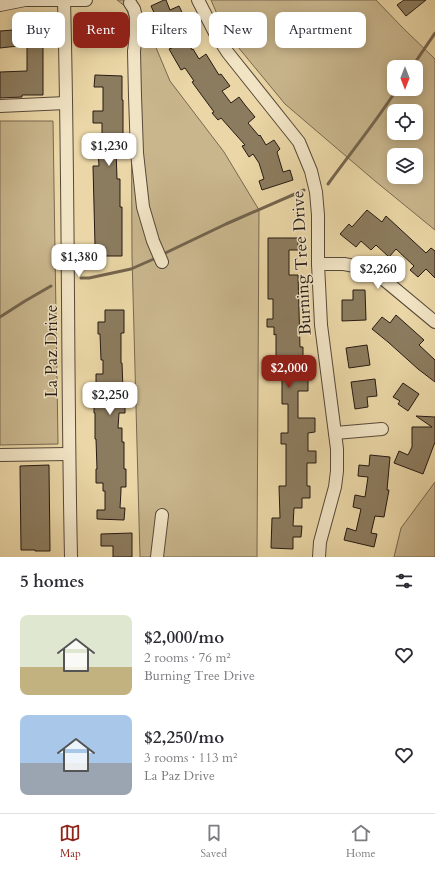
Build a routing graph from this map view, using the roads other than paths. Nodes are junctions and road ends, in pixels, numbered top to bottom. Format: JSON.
{"nodes":[{"id":1,"x":64,"y":0,"type":"edge"},
{"id":2,"x":86,"y":0,"type":"edge"},
{"id":3,"x":198,"y":0,"type":"edge"},
{"id":4,"x":130,"y":3,"type":"dead end"},
{"id":5,"x":0,"y":5,"type":"edge"},
{"id":6,"x":66,"y":103,"type":"junction"},
{"id":7,"x":0,"y":106,"type":"edge"},
{"id":8,"x":162,"y":262,"type":"dead end"},
{"id":9,"x":318,"y":264,"type":"junction"},
{"id":10,"x":435,"y":322,"type":"edge"},
{"id":11,"x":382,"y":429,"type":"dead end"},
{"id":12,"x":335,"y":433,"type":"junction"},
{"id":13,"x":68,"y":454,"type":"junction"},
{"id":14,"x":0,"y":455,"type":"edge"},
{"id":15,"x":162,"y":516,"type":"dead end"},
{"id":16,"x":70,"y":557,"type":"edge"},
{"id":17,"x":157,"y":557,"type":"edge"},
{"id":18,"x":319,"y":557,"type":"edge"}],
"edges":[{"from":1,"to":2,"type":"street"},
{"from":1,"to":5,"type":"street"},
{"from":1,"to":6,"type":"street","name":"La Paz Drive"},
{"from":3,"to":9,"type":"street","name":"Burning Tree Drive"},
{"from":4,"to":8,"type":"street"},
{"from":6,"to":7,"type":"street"},
{"from":6,"to":13,"type":"street","name":"La Paz Drive"},
{"from":9,"to":10,"type":"street"},
{"from":9,"to":12,"type":"street","name":"Burning Tree Drive"},
{"from":11,"to":12,"type":"street"},
{"from":12,"to":18,"type":"street","name":"Burning Tree Drive"},
{"from":13,"to":14,"type":"street"},
{"from":13,"to":16,"type":"street","name":"La Paz Drive"},
{"from":15,"to":17,"type":"street"}]}
